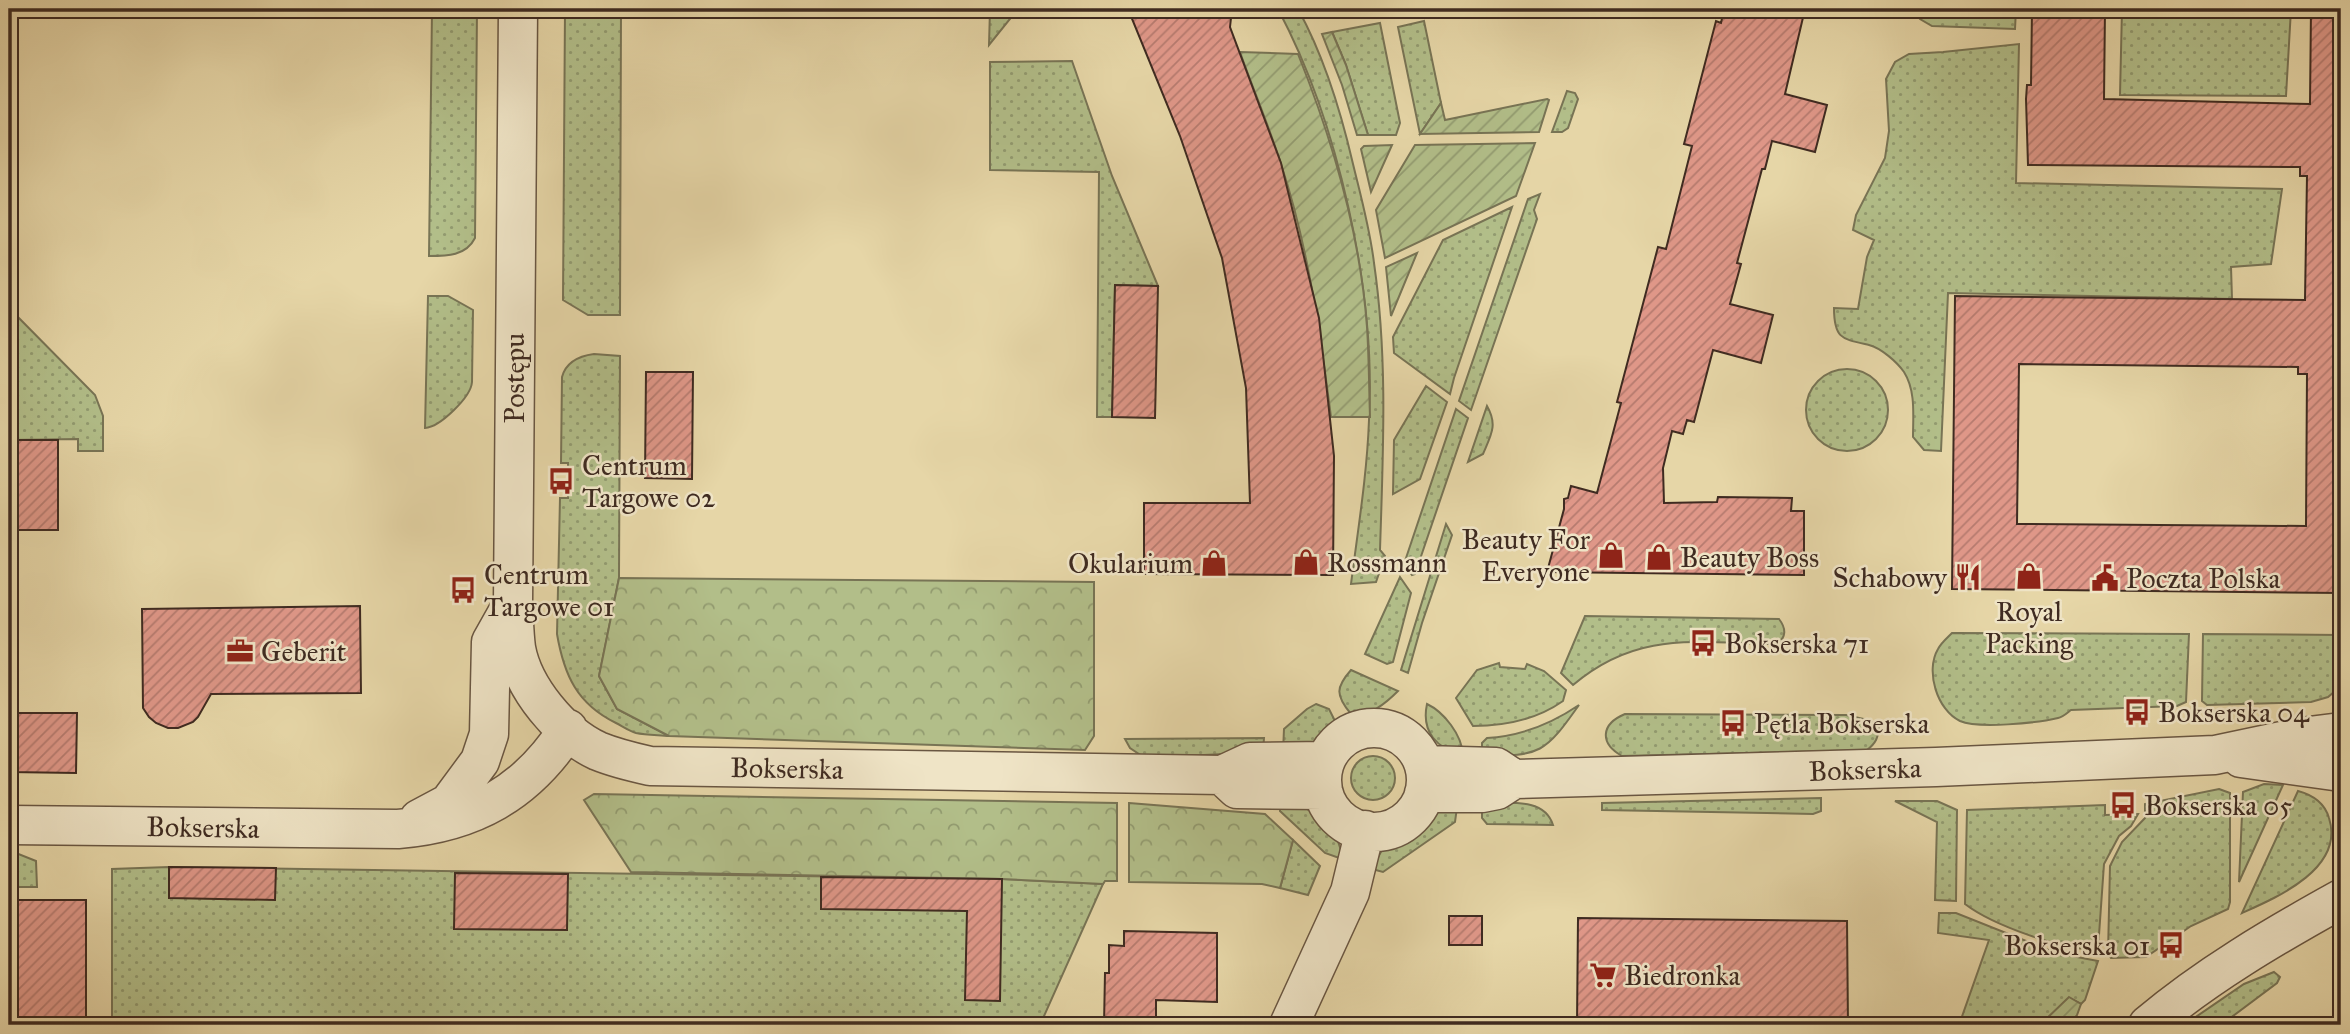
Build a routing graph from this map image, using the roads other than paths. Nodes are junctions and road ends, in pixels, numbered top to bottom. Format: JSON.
{"nodes":[{"id":1,"x":518,"y":9,"type":"edge"},
{"id":2,"x":513,"y":604,"type":"junction"},
{"id":3,"x":568,"y":729,"type":"junction"},
{"id":4,"x":2341,"y":732,"type":"edge"},
{"id":5,"x":2215,"y":755,"type":"junction"},
{"id":6,"x":2341,"y":772,"type":"edge"},
{"id":7,"x":1324,"y":776,"type":"junction"},
{"id":8,"x":1424,"y":779,"type":"junction"},
{"id":9,"x":9,"y":825,"type":"edge"},
{"id":10,"x":398,"y":829,"type":"junction"},
{"id":11,"x":1365,"y":830,"type":"junction"},
{"id":12,"x":2341,"y":868,"type":"edge"},
{"id":13,"x":2341,"y":900,"type":"edge"},
{"id":14,"x":2292,"y":926,"type":"junction"},
{"id":15,"x":1289,"y":1025,"type":"edge"},
{"id":16,"x":2147,"y":1025,"type":"edge"}],
"edges":[{"from":1,"to":2,"type":"street","name":"Postępu"},
{"from":2,"to":3,"type":"street","name":"Postępu"},
{"from":2,"to":10,"type":"street","name":"Bokserska"},
{"from":3,"to":7,"type":"street","name":"Bokserska"},
{"from":3,"to":10,"type":"street","name":"Bokserska"},
{"from":4,"to":5,"type":"street","name":"Bokserska"},
{"from":5,"to":6,"type":"street","name":"Bokserska"},
{"from":5,"to":8,"type":"street","name":"Bokserska"},
{"from":7,"to":8,"type":"street"},
{"from":7,"to":11,"type":"street"},
{"from":8,"to":11,"type":"street"},
{"from":9,"to":10,"type":"street","name":"Bokserska"},
{"from":11,"to":15,"type":"street"},
{"from":12,"to":14,"type":"street"},
{"from":13,"to":14,"type":"street"},
{"from":14,"to":16,"type":"street"}]}
